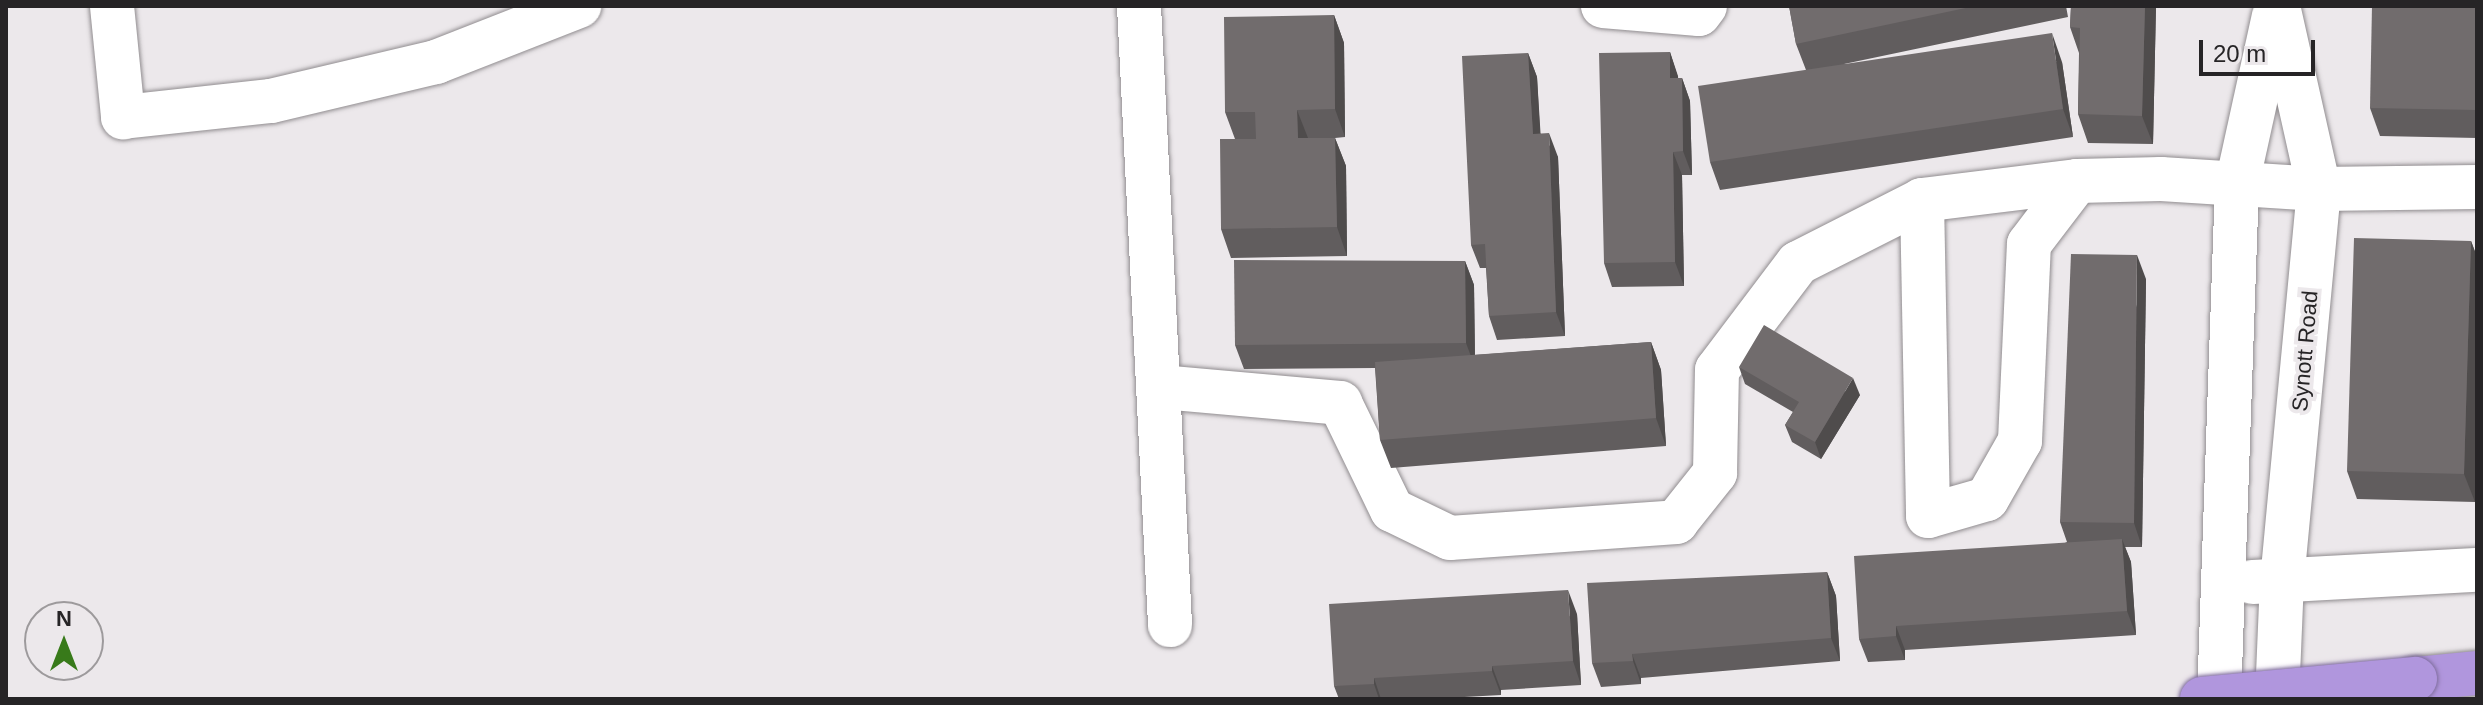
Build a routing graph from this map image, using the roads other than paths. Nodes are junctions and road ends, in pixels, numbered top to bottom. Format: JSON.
{"nodes":[{"id":1,"x":112,"y":6,"type":"edge"},
{"id":2,"x":579,"y":6,"type":"edge"},
{"id":3,"x":1139,"y":6,"type":"edge"},
{"id":4,"x":1603,"y":6,"type":"edge"},
{"id":5,"x":1705,"y":6,"type":"edge"},
{"id":6,"x":2277,"y":6,"type":"edge"},
{"id":7,"x":2077,"y":181,"type":"junction"},
{"id":8,"x":2237,"y":184,"type":"junction"},
{"id":9,"x":2477,"y":187,"type":"edge"},
{"id":10,"x":2319,"y":189,"type":"junction"},
{"id":11,"x":1922,"y":200,"type":"junction"},
{"id":12,"x":1162,"y":387,"type":"junction"},
{"id":13,"x":2477,"y":570,"type":"edge"},
{"id":14,"x":2282,"y":581,"type":"junction"},
{"id":15,"x":2226,"y":582,"type":"junction"},
{"id":16,"x":1170,"y":625,"type":"dead end"},
{"id":17,"x":2477,"y":673,"type":"edge"},
{"id":18,"x":2202,"y":699,"type":"edge"},
{"id":19,"x":2219,"y":699,"type":"edge"},
{"id":20,"x":2277,"y":699,"type":"edge"}],
"edges":[{"from":1,"to":2,"type":"street"},
{"from":3,"to":12,"type":"street"},
{"from":4,"to":5,"type":"street"},
{"from":6,"to":8,"type":"street","name":"Synott Road"},
{"from":6,"to":10,"type":"street","name":"Synott Road"},
{"from":7,"to":8,"type":"street"},
{"from":7,"to":11,"type":"street"},
{"from":7,"to":11,"type":"street"},
{"from":8,"to":10,"type":"street"},
{"from":8,"to":15,"type":"street","name":"Synott Road"},
{"from":9,"to":10,"type":"street"},
{"from":10,"to":14,"type":"street","name":"Synott Road"},
{"from":11,"to":12,"type":"street"},
{"from":12,"to":16,"type":"street"},
{"from":13,"to":14,"type":"street"},
{"from":14,"to":15,"type":"street"},
{"from":14,"to":20,"type":"street","name":"Synott Road"},
{"from":15,"to":19,"type":"street","name":"Synott Road"},
{"from":17,"to":18,"type":"highway","bridge":true}]}
